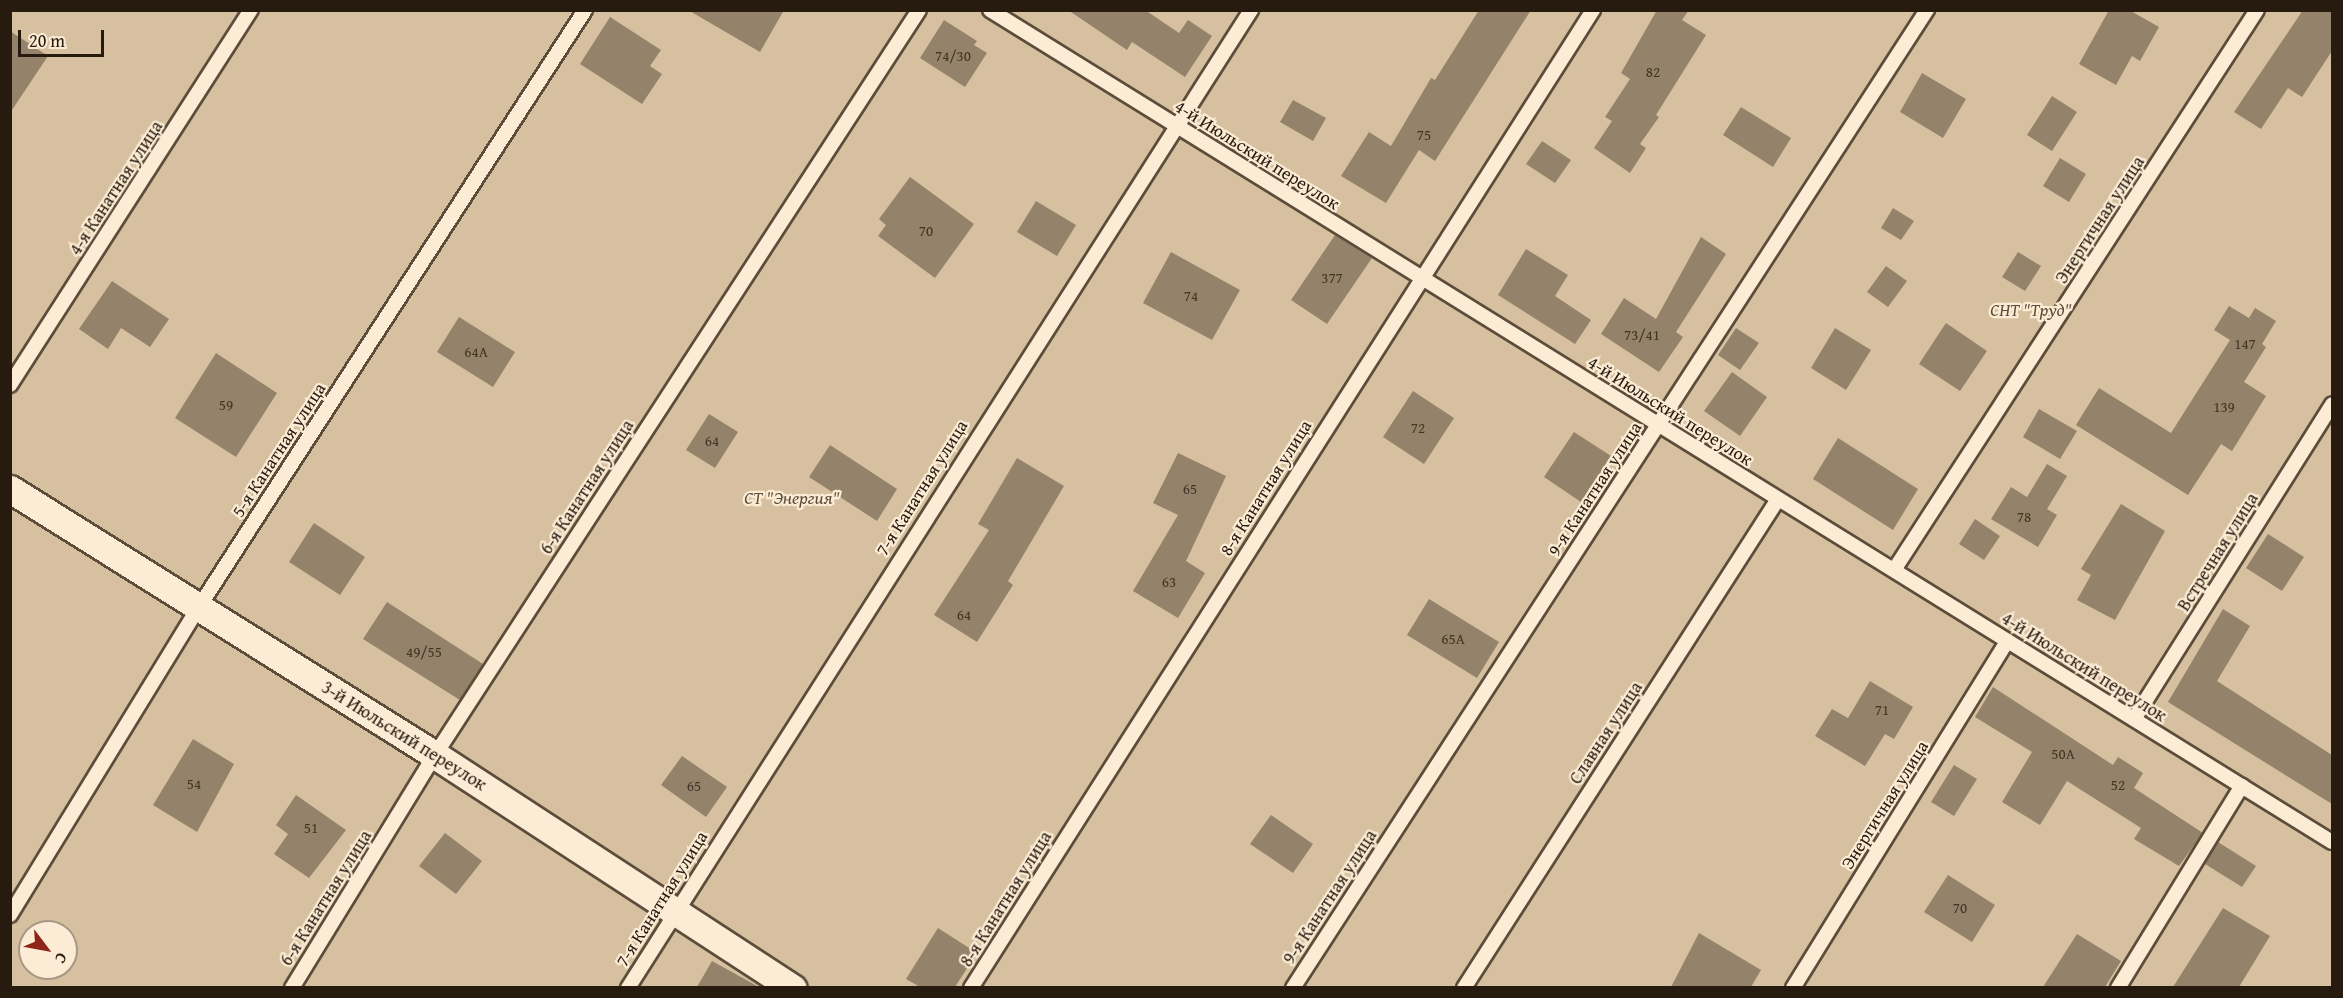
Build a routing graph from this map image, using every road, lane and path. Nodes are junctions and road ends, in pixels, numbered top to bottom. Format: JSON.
{"nodes":[{"id":1,"x":251,"y":10,"type":"edge"},
{"id":2,"x":585,"y":10,"type":"edge"},
{"id":3,"x":919,"y":10,"type":"edge"},
{"id":4,"x":990,"y":10,"type":"edge"},
{"id":5,"x":1251,"y":10,"type":"edge"},
{"id":6,"x":1593,"y":10,"type":"edge"},
{"id":7,"x":1927,"y":10,"type":"edge"},
{"id":8,"x":2257,"y":10,"type":"edge"},
{"id":9,"x":1174,"y":125,"type":"junction"},
{"id":10,"x":1420,"y":277,"type":"junction"},
{"id":11,"x":10,"y":385,"type":"edge"},
{"id":12,"x":2332,"y":404,"type":"edge"},
{"id":13,"x":1658,"y":425,"type":"junction"},
{"id":14,"x":10,"y":489,"type":"edge"},
{"id":15,"x":1778,"y":499,"type":"junction"},
{"id":16,"x":1894,"y":570,"type":"junction"},
{"id":17,"x":199,"y":607,"type":"junction"},
{"id":18,"x":2007,"y":641,"type":"junction"},
{"id":19,"x":2134,"y":719,"type":"junction"},
{"id":20,"x":435,"y":755,"type":"junction"},
{"id":21,"x":2242,"y":786,"type":"junction"},
{"id":22,"x":2332,"y":842,"type":"edge"},
{"id":23,"x":676,"y":910,"type":"junction"},
{"id":24,"x":10,"y":915,"type":"edge"},
{"id":25,"x":292,"y":987,"type":"edge"},
{"id":26,"x":628,"y":987,"type":"edge"},
{"id":27,"x":794,"y":987,"type":"edge"},
{"id":28,"x":971,"y":987,"type":"edge"},
{"id":29,"x":1293,"y":987,"type":"edge"},
{"id":30,"x":1464,"y":987,"type":"edge"},
{"id":31,"x":1793,"y":987,"type":"edge"},
{"id":32,"x":2118,"y":987,"type":"edge"}],
"edges":[{"from":1,"to":11,"type":"lane","name":"4-я Канатная улица"},
{"from":2,"to":17,"type":"lane","name":"5-я Канатная улица"},
{"from":3,"to":20,"type":"lane","name":"6-я Канатная улица"},
{"from":4,"to":9,"type":"lane","name":"4-й Июльский переулок"},
{"from":5,"to":9,"type":"lane","name":"7-я Канатная улица"},
{"from":6,"to":10,"type":"lane","name":"8-я Канатная улица"},
{"from":7,"to":13,"type":"lane","name":"9-я Канатная улица"},
{"from":8,"to":16,"type":"lane","name":"Энергичная улица"},
{"from":9,"to":10,"type":"lane","name":"4-й Июльский переулок"},
{"from":9,"to":23,"type":"lane","name":"7-я Канатная улица"},
{"from":10,"to":13,"type":"lane","name":"4-й Июльский переулок"},
{"from":10,"to":28,"type":"lane","name":"8-я Канатная улица"},
{"from":12,"to":19,"type":"lane","name":"Встречная улица"},
{"from":13,"to":15,"type":"lane","name":"4-й Июльский переулок"},
{"from":13,"to":29,"type":"lane","name":"9-я Канатная улица"},
{"from":14,"to":17,"type":"street","name":"3-й Июльский переулок"},
{"from":15,"to":16,"type":"lane","name":"4-й Июльский переулок"},
{"from":15,"to":30,"type":"lane","name":"Славная улица"},
{"from":16,"to":18,"type":"lane","name":"4-й Июльский переулок"},
{"from":17,"to":20,"type":"street","name":"3-й Июльский переулок"},
{"from":17,"to":24,"type":"lane","name":"5-я Канатная улица"},
{"from":18,"to":19,"type":"lane","name":"4-й Июльский переулок"},
{"from":18,"to":31,"type":"lane","name":"Энергичная улица"},
{"from":19,"to":21,"type":"lane","name":"4-й Июльский переулок"},
{"from":20,"to":23,"type":"street","name":"3-й Июльский переулок"},
{"from":20,"to":25,"type":"lane","name":"6-я Канатная улица"},
{"from":21,"to":22,"type":"lane","name":"4-й Июльский переулок"},
{"from":21,"to":32,"type":"lane"},
{"from":23,"to":26,"type":"lane","name":"7-я Канатная улица"},
{"from":23,"to":27,"type":"street","name":"3-й Июльский переулок"}]}
